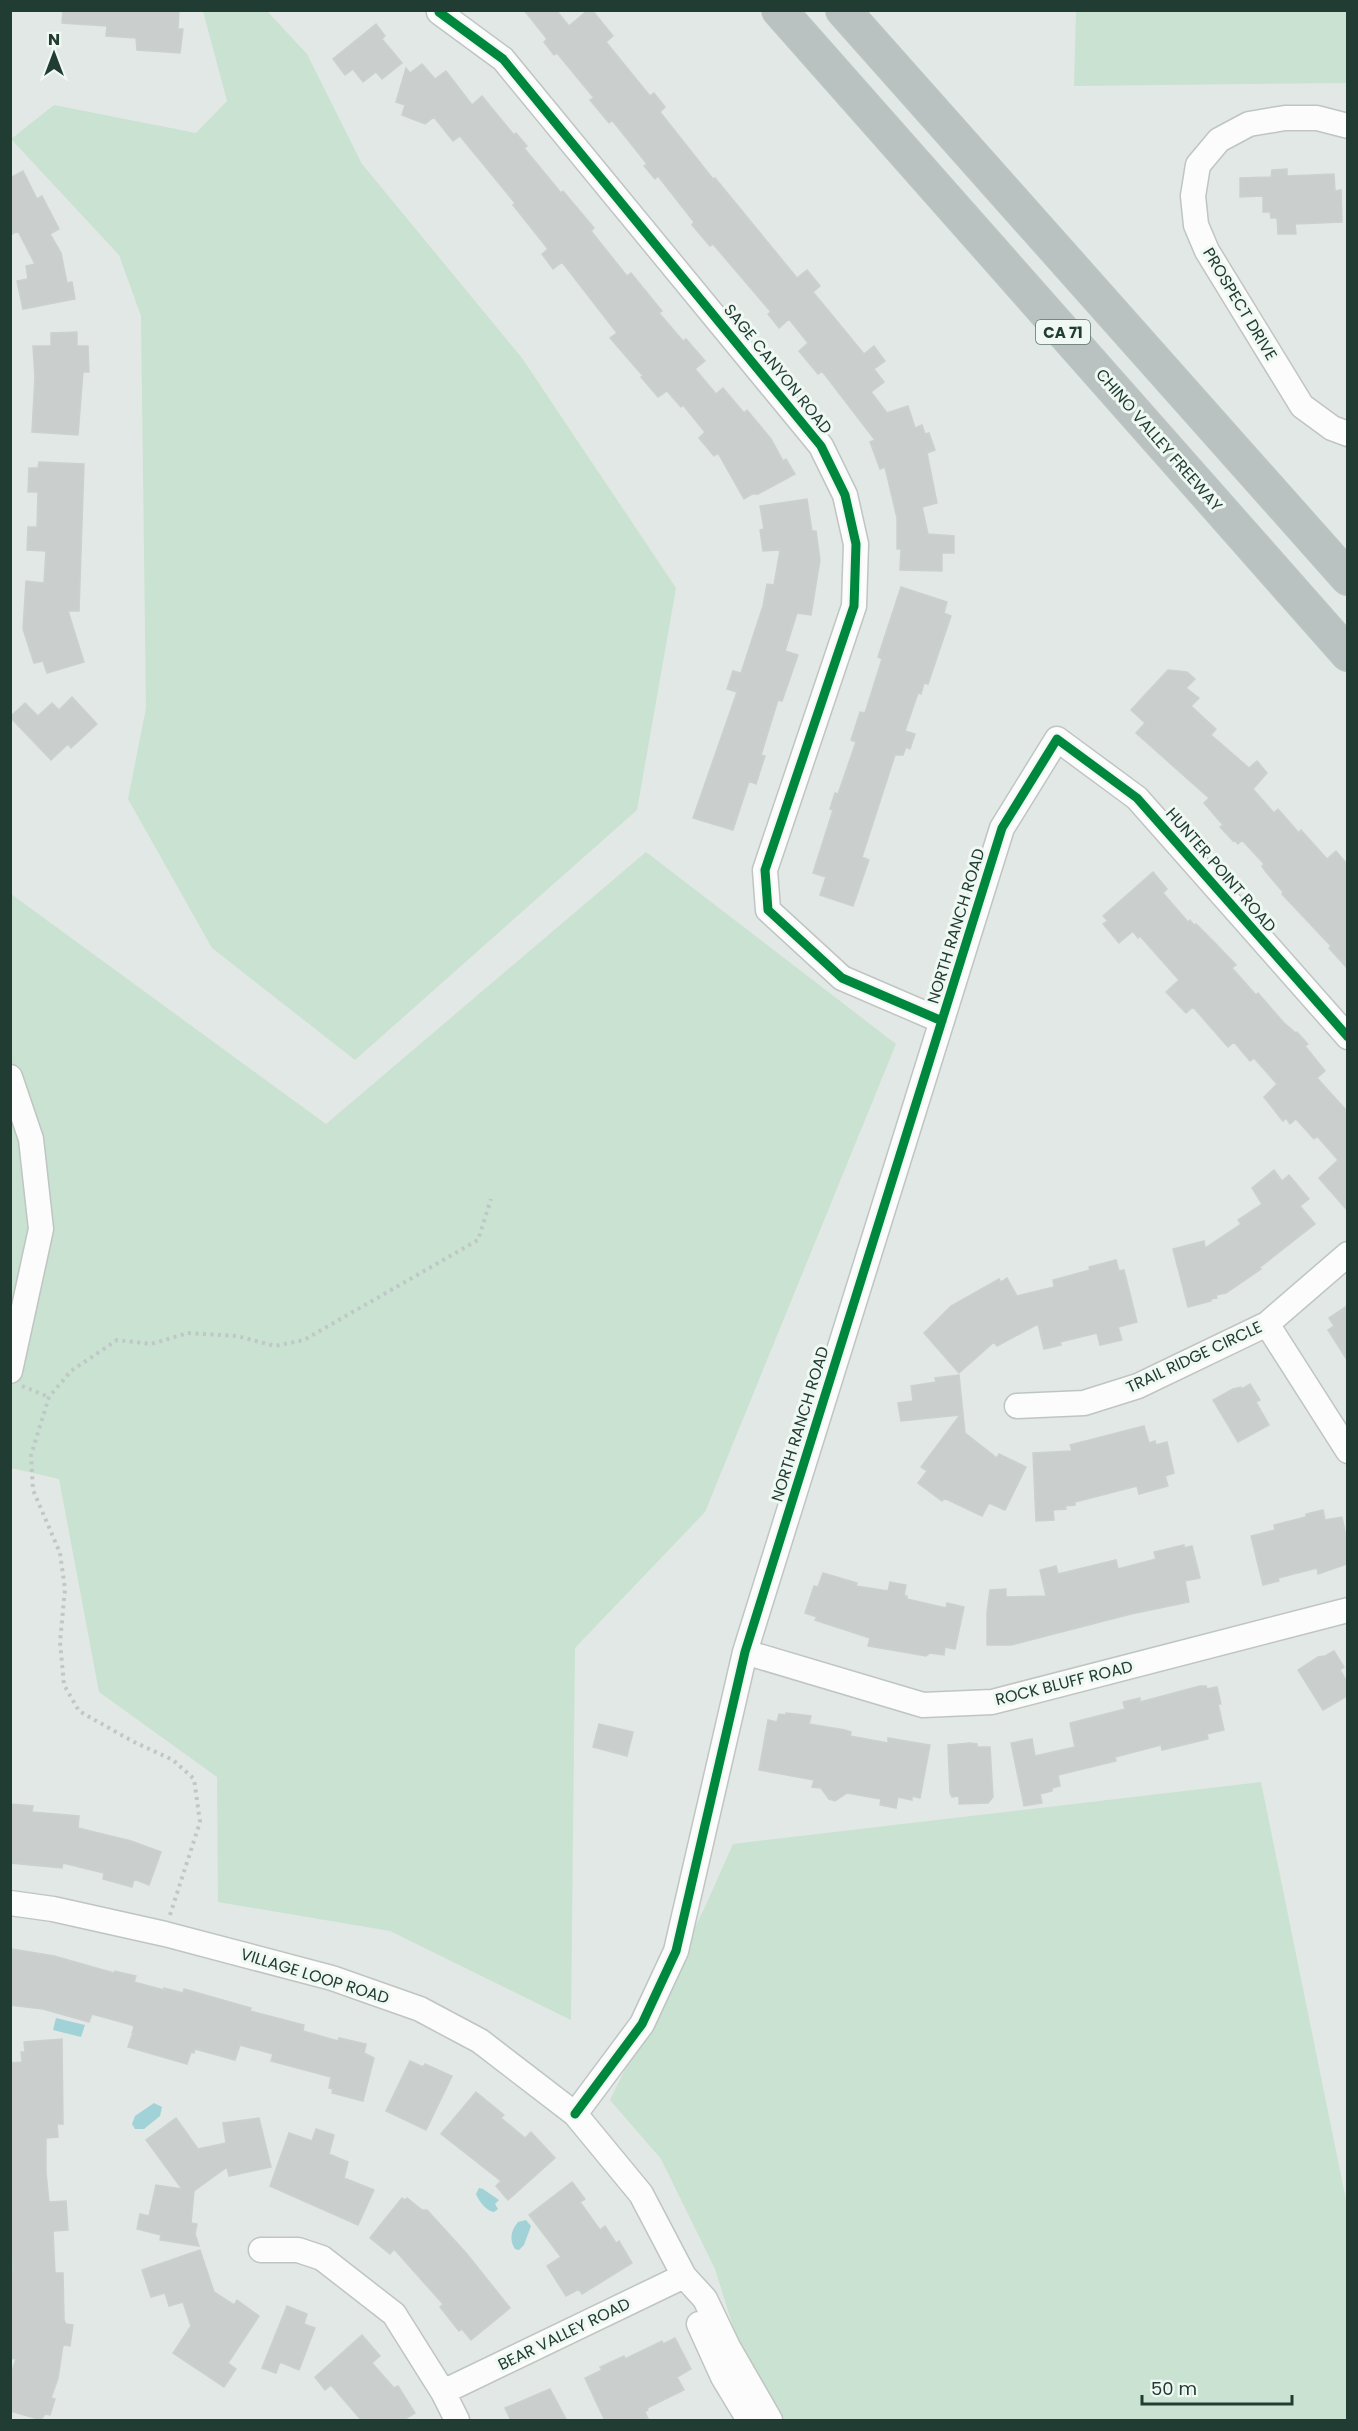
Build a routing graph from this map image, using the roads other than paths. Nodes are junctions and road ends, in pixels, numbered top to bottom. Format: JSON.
{"nodes":[{"id":1,"x":779,"y":10,"type":"edge"},
{"id":2,"x":843,"y":10,"type":"edge"},
{"id":3,"x":439,"y":12,"type":"edge"},
{"id":4,"x":1347,"y":126,"type":"edge"},
{"id":5,"x":1347,"y":434,"type":"edge"},
{"id":6,"x":1347,"y":578,"type":"edge"},
{"id":7,"x":1347,"y":654,"type":"edge"},
{"id":8,"x":1057,"y":739,"type":"joint"},
{"id":9,"x":942,"y":1021,"type":"junction"},
{"id":10,"x":1347,"y":1037,"type":"edge"},
{"id":11,"x":10,"y":1077,"type":"edge"},
{"id":12,"x":1347,"y":1254,"type":"edge"},
{"id":13,"x":1268,"y":1324,"type":"junction"},
{"id":14,"x":15,"y":1378,"type":"edge"},
{"id":15,"x":1017,"y":1406,"type":"dead end"},
{"id":16,"x":1347,"y":1451,"type":"edge"},
{"id":17,"x":1347,"y":1610,"type":"edge"},
{"id":18,"x":745,"y":1652,"type":"junction"},
{"id":19,"x":10,"y":1903,"type":"edge"},
{"id":20,"x":575,"y":2114,"type":"junction"},
{"id":21,"x":261,"y":2250,"type":"dead end"},
{"id":22,"x":684,"y":2276,"type":"junction"},
{"id":23,"x":443,"y":2391,"type":"junction"},
{"id":24,"x":457,"y":2421,"type":"edge"},
{"id":25,"x":749,"y":2421,"type":"edge"},
{"id":26,"x":770,"y":2421,"type":"edge"}],
"edges":[{"from":1,"to":7,"type":"highway","name":"CHINO VALLEY FREEWAY","number":"CA 71"},
{"from":2,"to":6,"type":"highway","number":"CA 71"},
{"from":3,"to":9,"type":"street","name":"SAGE CANYON ROAD"},
{"from":4,"to":5,"type":"street","name":"PROSPECT DRIVE"},
{"from":8,"to":9,"type":"street","name":"NORTH RANCH ROAD"},
{"from":8,"to":10,"type":"street","name":"HUNTER POINT ROAD"},
{"from":9,"to":18,"type":"street","name":"NORTH RANCH ROAD"},
{"from":11,"to":14,"type":"street"},
{"from":12,"to":13,"type":"street","name":"TRAIL RIDGE CIRCLE"},
{"from":13,"to":15,"type":"street","name":"TRAIL RIDGE CIRCLE"},
{"from":13,"to":16,"type":"street"},
{"from":17,"to":18,"type":"street","name":"ROCK BLUFF ROAD"},
{"from":18,"to":20,"type":"street","name":"NORTH RANCH ROAD"},
{"from":19,"to":20,"type":"street","name":"VILLAGE LOOP ROAD"},
{"from":20,"to":22,"type":"street","name":"VILLAGE LOOP ROAD"},
{"from":21,"to":23,"type":"street"},
{"from":22,"to":23,"type":"street","name":"BEAR VALLEY ROAD"},
{"from":22,"to":25,"type":"street","name":"VILLAGE LOOP ROAD"},
{"from":22,"to":26,"type":"street","name":"VILLAGE LOOP ROAD"},
{"from":23,"to":24,"type":"street"}]}
